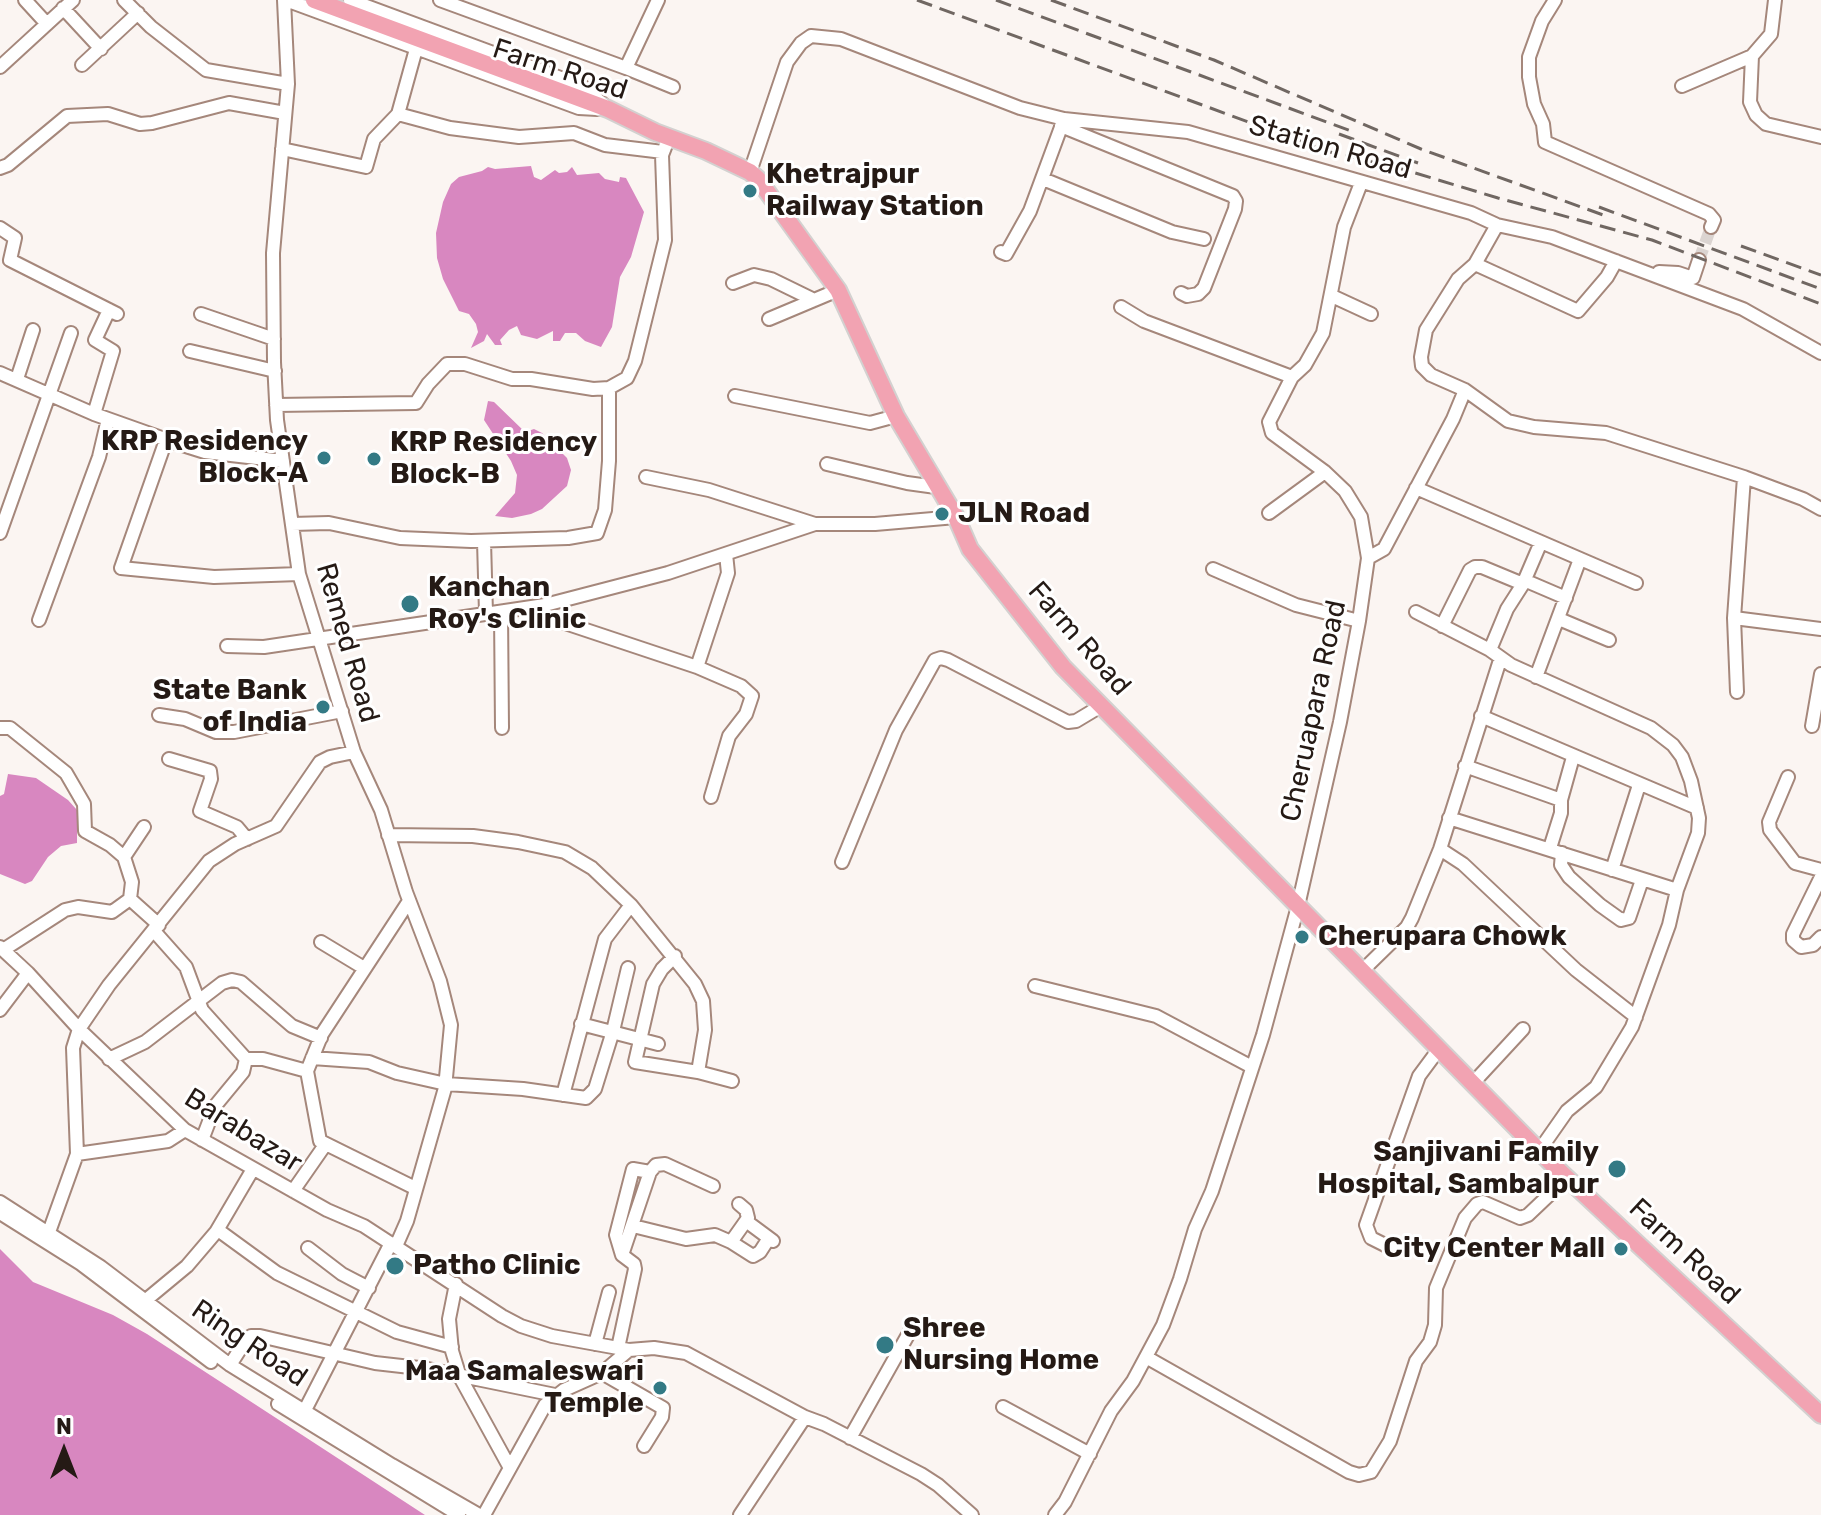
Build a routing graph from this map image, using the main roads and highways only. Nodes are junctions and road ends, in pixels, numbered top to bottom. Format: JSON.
{"nodes":[{"id":1,"x":314,"y":0,"type":"edge"},
{"id":2,"x":1821,"y":1415,"type":"edge"}],
"edges":[{"from":1,"to":2,"type":"main road","name":"Farm Road"}]}
